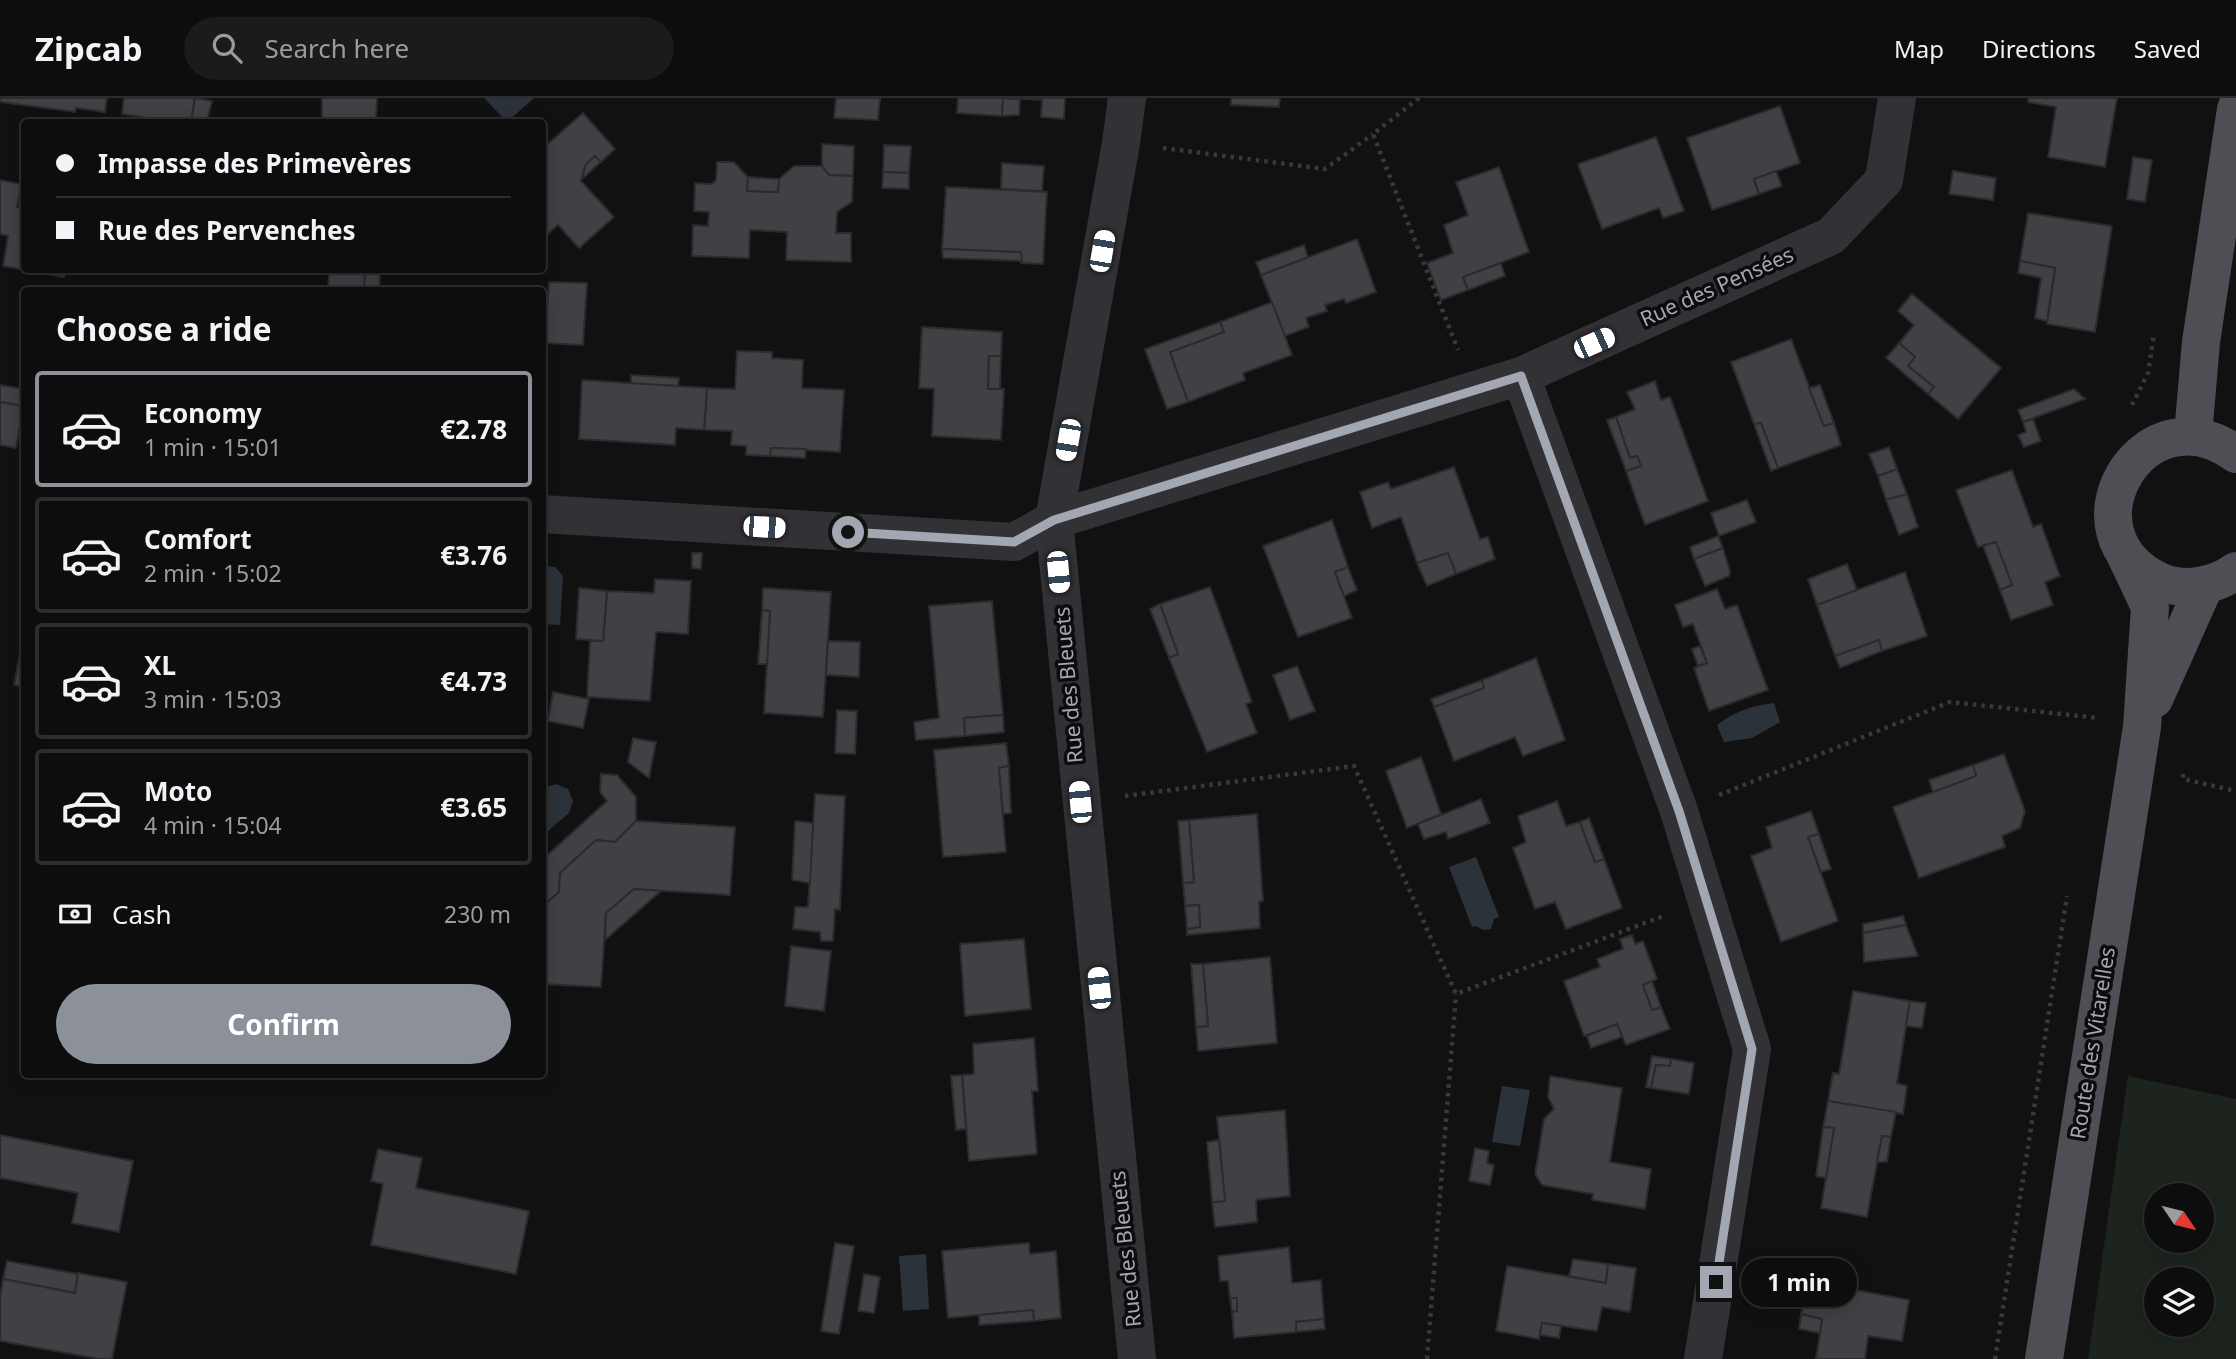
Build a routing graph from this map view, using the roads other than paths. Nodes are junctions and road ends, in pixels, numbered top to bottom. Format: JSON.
{"nodes":[{"id":1,"x":1127,"y":98,"type":"edge"},
{"id":2,"x":1897,"y":98,"type":"edge"},
{"id":3,"x":2236,"y":109,"type":"edge"},
{"id":4,"x":1521,"y":376,"type":"junction"},
{"id":5,"x":2193,"y":435,"type":"junction"},
{"id":6,"x":2236,"y":454,"type":"edge"},
{"id":7,"x":546,"y":514,"type":"edge"},
{"id":8,"x":1054,"y":520,"type":"junction"},
{"id":9,"x":2125,"y":554,"type":"junction"},
{"id":10,"x":2220,"y":579,"type":"edge"},
{"id":11,"x":2142,"y":727,"type":"junction"},
{"id":12,"x":1137,"y":1359,"type":"edge"},
{"id":13,"x":1703,"y":1359,"type":"edge"},
{"id":14,"x":2044,"y":1359,"type":"edge"}],
"edges":[{"from":1,"to":8,"type":"street","name":"Rue des Bleuets"},
{"from":2,"to":4,"type":"street","name":"Rue des Pensées"},
{"from":3,"to":5,"type":"main road"},
{"from":4,"to":8,"type":"street","name":"Rue des Pensées"},
{"from":4,"to":13,"type":"street"},
{"from":5,"to":6,"type":"main road"},
{"from":5,"to":9,"type":"main road","name":"Route des Vitarelles"},
{"from":7,"to":8,"type":"street","name":"Rue des Pensées"},
{"from":8,"to":12,"type":"street","name":"Rue des Bleuets"},
{"from":9,"to":10,"type":"main road"},
{"from":9,"to":11,"type":"main road","name":"Route des Vitarelles"},
{"from":10,"to":11,"type":"main road","name":"Route des Vitarelles"},
{"from":11,"to":14,"type":"main road","name":"Route des Vitarelles"}]}
